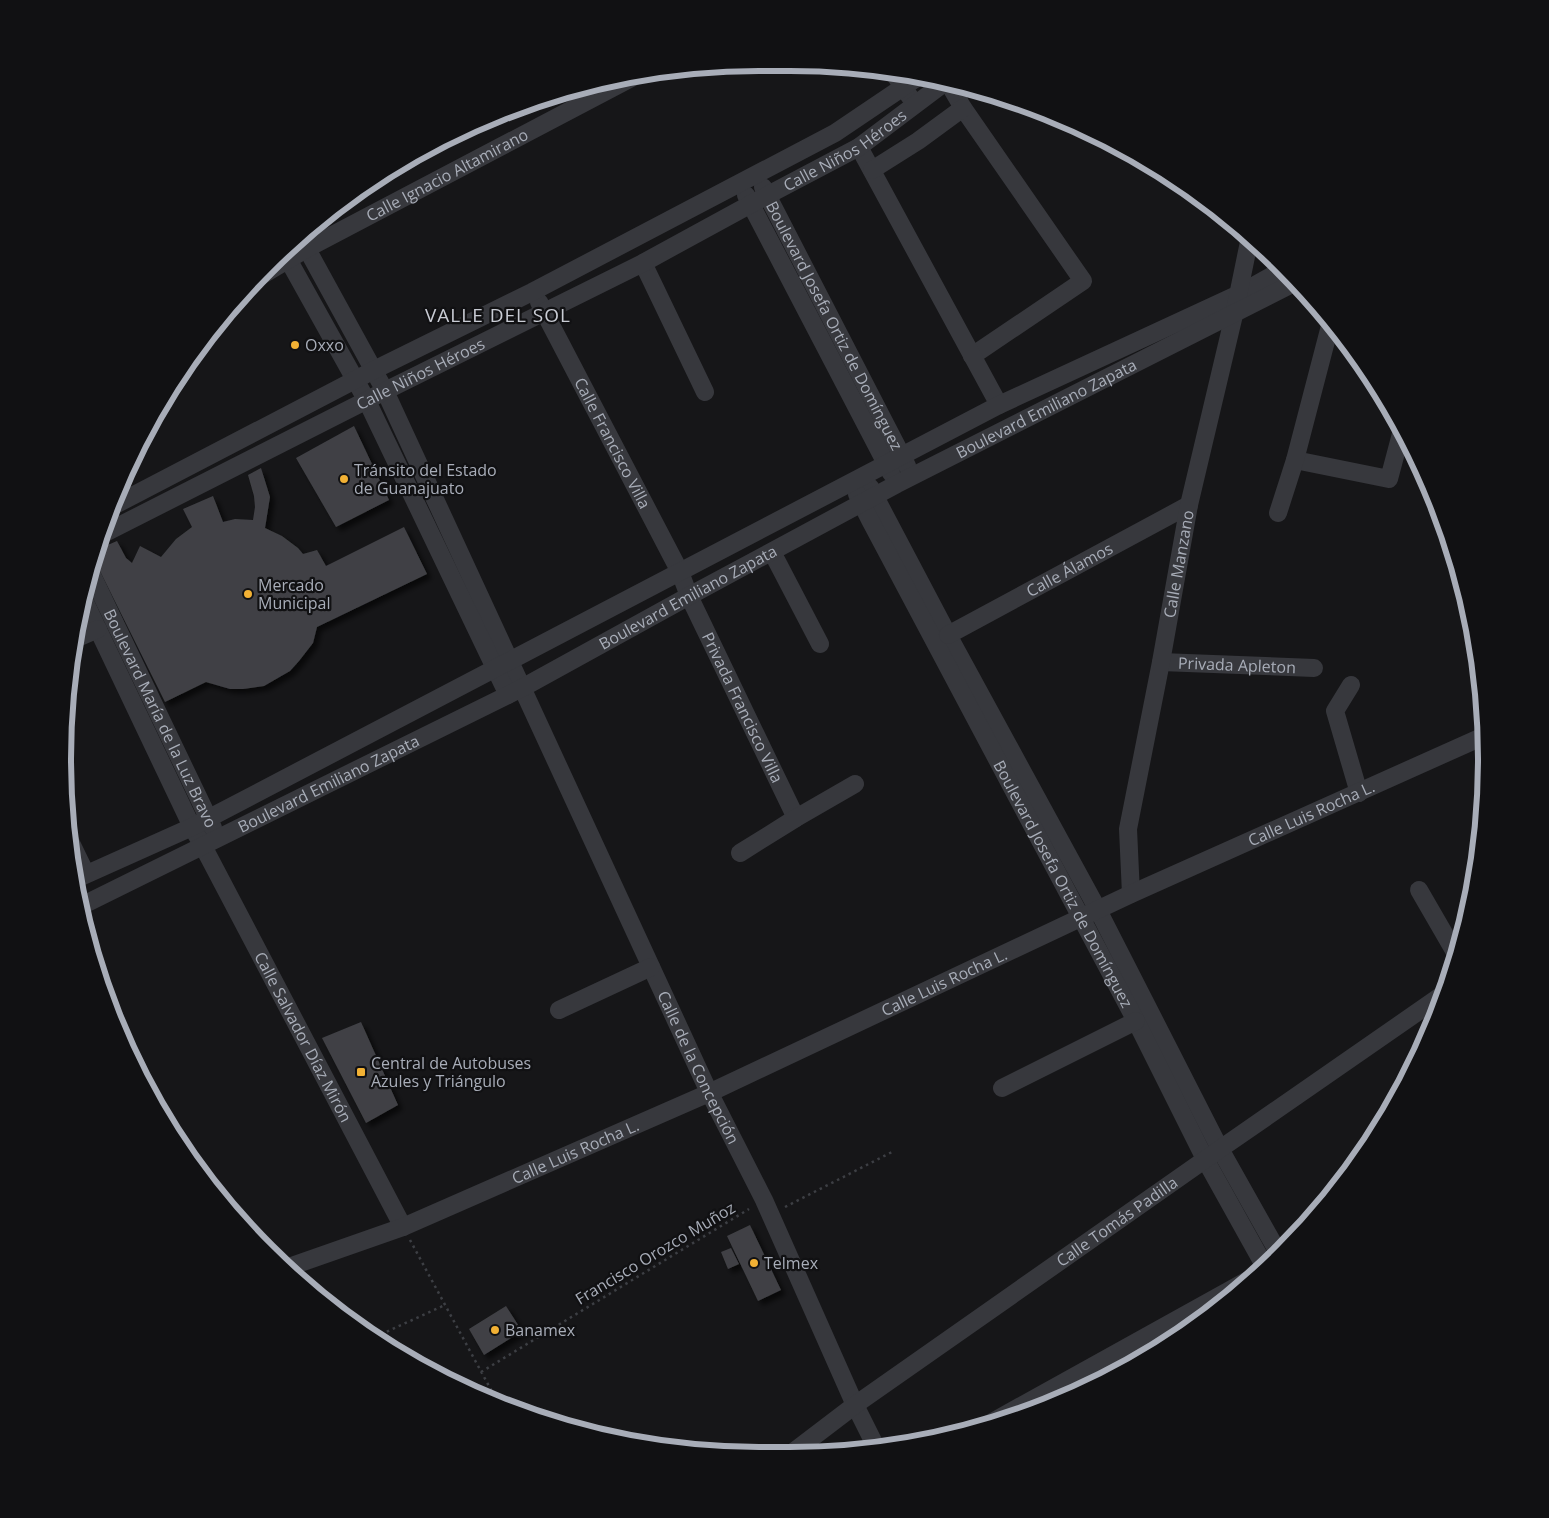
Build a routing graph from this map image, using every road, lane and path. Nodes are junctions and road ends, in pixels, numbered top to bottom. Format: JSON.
{"nodes":[{"id":1,"x":899,"y":80,"type":"edge"},
{"id":2,"x":911,"y":82,"type":"edge"},
{"id":3,"x":614,"y":87,"type":"edge"},
{"id":4,"x":904,"y":87,"type":"junction"},
{"id":5,"x":938,"y":87,"type":"edge"},
{"id":6,"x":953,"y":91,"type":"edge"},
{"id":7,"x":915,"y":103,"type":"junction"},
{"id":8,"x":963,"y":108,"type":"junction"},
{"id":9,"x":859,"y":147,"type":"junction"},
{"id":10,"x":872,"y":170,"type":"junction"},
{"id":11,"x":757,"y":174,"type":"junction"},
{"id":12,"x":740,"y":183,"type":"junction"},
{"id":13,"x":767,"y":196,"type":"junction"},
{"id":14,"x":751,"y":204,"type":"junction"},
{"id":15,"x":304,"y":244,"type":"edge"},
{"id":16,"x":1248,"y":247,"type":"edge"},
{"id":17,"x":288,"y":259,"type":"edge"},
{"id":18,"x":644,"y":263,"type":"junction"},
{"id":19,"x":1276,"y":273,"type":"edge"},
{"id":20,"x":1288,"y":286,"type":"edge"},
{"id":21,"x":532,"y":292,"type":"junction"},
{"id":22,"x":1238,"y":294,"type":"junction"},
{"id":23,"x":545,"y":311,"type":"junction"},
{"id":24,"x":1234,"y":315,"type":"junction"},
{"id":25,"x":1329,"y":331,"type":"edge"},
{"id":26,"x":972,"y":356,"type":"junction"},
{"id":27,"x":374,"y":370,"type":"junction"},
{"id":28,"x":356,"y":379,"type":"junction"},
{"id":29,"x":385,"y":391,"type":"junction"},
{"id":30,"x":705,"y":392,"type":"dead end"},
{"id":31,"x":367,"y":400,"type":"junction"},
{"id":32,"x":998,"y":405,"type":"junction"},
{"id":33,"x":1399,"y":440,"type":"edge"},
{"id":34,"x":894,"y":460,"type":"junction"},
{"id":35,"x":1295,"y":460,"type":"junction"},
{"id":36,"x":857,"y":479,"type":"junction"},
{"id":37,"x":905,"y":481,"type":"junction"},
{"id":38,"x":868,"y":500,"type":"junction"},
{"id":39,"x":122,"y":501,"type":"edge"},
{"id":40,"x":1189,"y":505,"type":"junction"},
{"id":41,"x":1278,"y":513,"type":"dead end"},
{"id":42,"x":111,"y":530,"type":"edge"},
{"id":43,"x":772,"y":552,"type":"junction"},
{"id":44,"x":680,"y":572,"type":"junction"},
{"id":45,"x":95,"y":583,"type":"edge"},
{"id":46,"x":690,"y":596,"type":"junction"},
{"id":47,"x":88,"y":609,"type":"edge"},
{"id":48,"x":98,"y":629,"type":"junction"},
{"id":49,"x":948,"y":634,"type":"junction"},
{"id":50,"x":82,"y":636,"type":"edge"},
{"id":51,"x":820,"y":644,"type":"dead end"},
{"id":52,"x":1161,"y":662,"type":"junction"},
{"id":53,"x":502,"y":665,"type":"junction"},
{"id":54,"x":1314,"y":668,"type":"dead end"},
{"id":55,"x":1351,"y":685,"type":"dead end"},
{"id":56,"x":515,"y":692,"type":"junction"},
{"id":57,"x":1477,"y":739,"type":"edge"},
{"id":58,"x":855,"y":784,"type":"dead end"},
{"id":59,"x":1359,"y":793,"type":"junction"},
{"id":60,"x":209,"y":818,"type":"junction"},
{"id":61,"x":796,"y":818,"type":"junction"},
{"id":62,"x":192,"y":827,"type":"junction"},
{"id":63,"x":210,"y":842,"type":"junction"},
{"id":64,"x":740,"y":853,"type":"dead end"},
{"id":65,"x":81,"y":877,"type":"edge"},
{"id":66,"x":1419,"y":890,"type":"dead end"},
{"id":67,"x":1131,"y":894,"type":"junction"},
{"id":68,"x":87,"y":903,"type":"edge"},
{"id":69,"x":1098,"y":910,"type":"junction"},
{"id":70,"x":1081,"y":918,"type":"junction"},
{"id":71,"x":1451,"y":946,"type":"edge"},
{"id":72,"x":651,"y":967,"type":"junction"},
{"id":73,"x":1433,"y":1001,"type":"edge"},
{"id":74,"x":559,"y":1010,"type":"dead end"},
{"id":75,"x":1136,"y":1021,"type":"junction"},
{"id":76,"x":1002,"y":1088,"type":"dead end"},
{"id":77,"x":709,"y":1093,"type":"junction"},
{"id":78,"x":1220,"y":1149,"type":"junction"},
{"id":79,"x":892,"y":1152,"type":"dead end"},
{"id":80,"x":1205,"y":1159,"type":"junction"},
{"id":81,"x":767,"y":1207,"type":"junction"},
{"id":82,"x":404,"y":1226,"type":"junction"},
{"id":83,"x":1275,"y":1246,"type":"edge"},
{"id":84,"x":1261,"y":1259,"type":"edge"},
{"id":85,"x":294,"y":1265,"type":"edge"},
{"id":86,"x":1221,"y":1295,"type":"edge"},
{"id":87,"x":445,"y":1305,"type":"junction"},
{"id":88,"x":382,"y":1334,"type":"edge"},
{"id":89,"x":482,"y":1372,"type":"junction"},
{"id":90,"x":493,"y":1393,"type":"edge"},
{"id":91,"x":855,"y":1405,"type":"junction"},
{"id":92,"x":1020,"y":1407,"type":"edge"},
{"id":93,"x":873,"y":1442,"type":"edge"},
{"id":94,"x":800,"y":1447,"type":"edge"}],
"edges":[{"from":1,"to":4,"type":"street"},
{"from":2,"to":4,"type":"street","name":"Calle Niños Héroes"},
{"from":3,"to":15,"type":"street","name":"Calle Ignacio Altamirano"},
{"from":4,"to":7,"type":"street"},
{"from":4,"to":11,"type":"street","name":"Calle Niños Héroes"},
{"from":5,"to":7,"type":"street","name":"Calle Niños Héroes"},
{"from":6,"to":8,"type":"street"},
{"from":7,"to":9,"type":"street","name":"Calle Niños Héroes"},
{"from":8,"to":10,"type":"street"},
{"from":8,"to":26,"type":"street"},
{"from":9,"to":10,"type":"street"},
{"from":9,"to":13,"type":"street","name":"Calle Niños Héroes"},
{"from":10,"to":26,"type":"street"},
{"from":11,"to":12,"type":"street","name":"Calle Niños Héroes"},
{"from":11,"to":13,"type":"street","name":"Boulevard Josefa Ortiz de Domínguez"},
{"from":12,"to":14,"type":"street","name":"Boulevard Josefa Ortiz de Domínguez"},
{"from":12,"to":21,"type":"street","name":"Calle Niños Héroes"},
{"from":13,"to":14,"type":"street","name":"Calle Niños Héroes"},
{"from":13,"to":34,"type":"street","name":"Boulevard Josefa Ortiz de Domínguez"},
{"from":14,"to":18,"type":"street","name":"Calle Niños Héroes"},
{"from":14,"to":34,"type":"street","name":"Boulevard Josefa Ortiz de Domínguez"},
{"from":15,"to":27,"type":"street"},
{"from":16,"to":22,"type":"street","name":"Calle Manzano"},
{"from":17,"to":28,"type":"street"},
{"from":18,"to":23,"type":"street","name":"Calle Niños Héroes"},
{"from":18,"to":30,"type":"street"},
{"from":19,"to":22,"type":"street","name":"Boulevard Emiliano Zapata"},
{"from":20,"to":24,"type":"street","name":"Boulevard Emiliano Zapata"},
{"from":21,"to":23,"type":"street","name":"Calle Francisco Villa"},
{"from":21,"to":27,"type":"street","name":"Calle Niños Héroes"},
{"from":22,"to":24,"type":"street","name":"Calle Manzano"},
{"from":22,"to":32,"type":"street","name":"Boulevard Emiliano Zapata"},
{"from":23,"to":29,"type":"street","name":"Calle Niños Héroes"},
{"from":23,"to":44,"type":"street","name":"Calle Francisco Villa"},
{"from":24,"to":37,"type":"street","name":"Boulevard Emiliano Zapata"},
{"from":24,"to":40,"type":"street","name":"Calle Manzano"},
{"from":25,"to":35,"type":"street"},
{"from":26,"to":32,"type":"street"},
{"from":27,"to":28,"type":"street","name":"Calle Niños Héroes"},
{"from":27,"to":29,"type":"street"},
{"from":28,"to":31,"type":"street"},
{"from":28,"to":39,"type":"street","name":"Calle Niños Héroes"},
{"from":29,"to":31,"type":"street","name":"Calle Niños Héroes"},
{"from":29,"to":53,"type":"street"},
{"from":31,"to":42,"type":"street","name":"Calle Niños Héroes"},
{"from":31,"to":53,"type":"street"},
{"from":32,"to":34,"type":"street","name":"Boulevard Emiliano Zapata"},
{"from":33,"to":35,"type":"street"},
{"from":34,"to":36,"type":"street","name":"Boulevard Emiliano Zapata"},
{"from":34,"to":37,"type":"street","name":"Boulevard Josefa Ortiz de Domínguez"},
{"from":35,"to":41,"type":"street"},
{"from":36,"to":38,"type":"street"},
{"from":36,"to":44,"type":"street","name":"Boulevard Emiliano Zapata"},
{"from":37,"to":38,"type":"street","name":"Boulevard Emiliano Zapata"},
{"from":38,"to":43,"type":"street","name":"Boulevard Emiliano Zapata"},
{"from":38,"to":49,"type":"street","name":"Boulevard Josefa Ortiz de Domínguez"},
{"from":38,"to":70,"type":"street","name":"Boulevard Josefa Ortiz de Domínguez"},
{"from":40,"to":49,"type":"street","name":"Calle Álamos"},
{"from":40,"to":52,"type":"street","name":"Calle Manzano"},
{"from":43,"to":46,"type":"street","name":"Boulevard Emiliano Zapata"},
{"from":43,"to":51,"type":"street"},
{"from":44,"to":46,"type":"street","name":"Calle Francisco Villa"},
{"from":44,"to":53,"type":"street","name":"Boulevard Emiliano Zapata"},
{"from":45,"to":60,"type":"street","name":"Boulevard María de la Luz Bravo"},
{"from":46,"to":56,"type":"street","name":"Boulevard Emiliano Zapata"},
{"from":46,"to":61,"type":"street","name":"Privada Francisco Villa"},
{"from":47,"to":48,"type":"street","name":"Boulevard María de la Luz Bravo"},
{"from":48,"to":50,"type":"street"},
{"from":48,"to":62,"type":"street","name":"Boulevard María de la Luz Bravo"},
{"from":49,"to":69,"type":"street","name":"Boulevard Josefa Ortiz de Domínguez"},
{"from":52,"to":54,"type":"street","name":"Privada Apleton"},
{"from":52,"to":67,"type":"street","name":"Calle Manzano"},
{"from":53,"to":56,"type":"street","name":"Calle de la Concepción"},
{"from":53,"to":60,"type":"street","name":"Boulevard Emiliano Zapata"},
{"from":55,"to":59,"type":"street"},
{"from":56,"to":63,"type":"street","name":"Boulevard Emiliano Zapata"},
{"from":56,"to":72,"type":"street","name":"Calle de la Concepción"},
{"from":57,"to":59,"type":"street","name":"Calle Luis Rocha L."},
{"from":58,"to":61,"type":"street"},
{"from":59,"to":67,"type":"street","name":"Calle Luis Rocha L."},
{"from":60,"to":62,"type":"street","name":"Boulevard Emiliano Zapata"},
{"from":60,"to":63,"type":"street","name":"Boulevard María de la Luz Bravo"},
{"from":61,"to":64,"type":"street"},
{"from":62,"to":63,"type":"street","name":"Boulevard María de la Luz Bravo"},
{"from":62,"to":65,"type":"street","name":"Boulevard Emiliano Zapata"},
{"from":63,"to":68,"type":"street","name":"Boulevard Emiliano Zapata"},
{"from":63,"to":82,"type":"street","name":"Calle Salvador Díaz Mirón"},
{"from":66,"to":71,"type":"street"},
{"from":67,"to":69,"type":"street","name":"Calle Luis Rocha L."},
{"from":69,"to":70,"type":"street","name":"Calle Luis Rocha L."},
{"from":69,"to":78,"type":"street","name":"Boulevard Josefa Ortiz de Domínguez"},
{"from":70,"to":75,"type":"street","name":"Boulevard Josefa Ortiz de Domínguez"},
{"from":70,"to":77,"type":"street","name":"Calle Luis Rocha L."},
{"from":72,"to":74,"type":"street"},
{"from":72,"to":77,"type":"street","name":"Calle de la Concepción"},
{"from":73,"to":78,"type":"street","name":"Calle Tomás Padilla"},
{"from":75,"to":76,"type":"street"},
{"from":75,"to":80,"type":"street","name":"Boulevard Josefa Ortiz de Domínguez"},
{"from":77,"to":81,"type":"street","name":"Calle de la Concepción"},
{"from":77,"to":82,"type":"street","name":"Calle Luis Rocha L."},
{"from":78,"to":80,"type":"street","name":"Calle Tomás Padilla"},
{"from":78,"to":83,"type":"street","name":"Boulevard Josefa Ortiz de Domínguez"},
{"from":79,"to":81,"type":"path","name":"Francisco Orozco Muñoz"},
{"from":80,"to":84,"type":"street","name":"Boulevard Josefa Ortiz de Domínguez"},
{"from":80,"to":91,"type":"street","name":"Calle Tomás Padilla"},
{"from":81,"to":89,"type":"path","name":"Francisco Orozco Muñoz"},
{"from":81,"to":91,"type":"street","name":"Calle de la Concepción"},
{"from":82,"to":85,"type":"street","name":"Calle Luis Rocha L."},
{"from":82,"to":87,"type":"path"},
{"from":86,"to":92,"type":"street"},
{"from":87,"to":88,"type":"path"},
{"from":87,"to":89,"type":"path"},
{"from":89,"to":90,"type":"path"},
{"from":91,"to":93,"type":"street","name":"Calle de la Concepción"},
{"from":91,"to":94,"type":"street","name":"Calle Tomás Padilla"}]}
